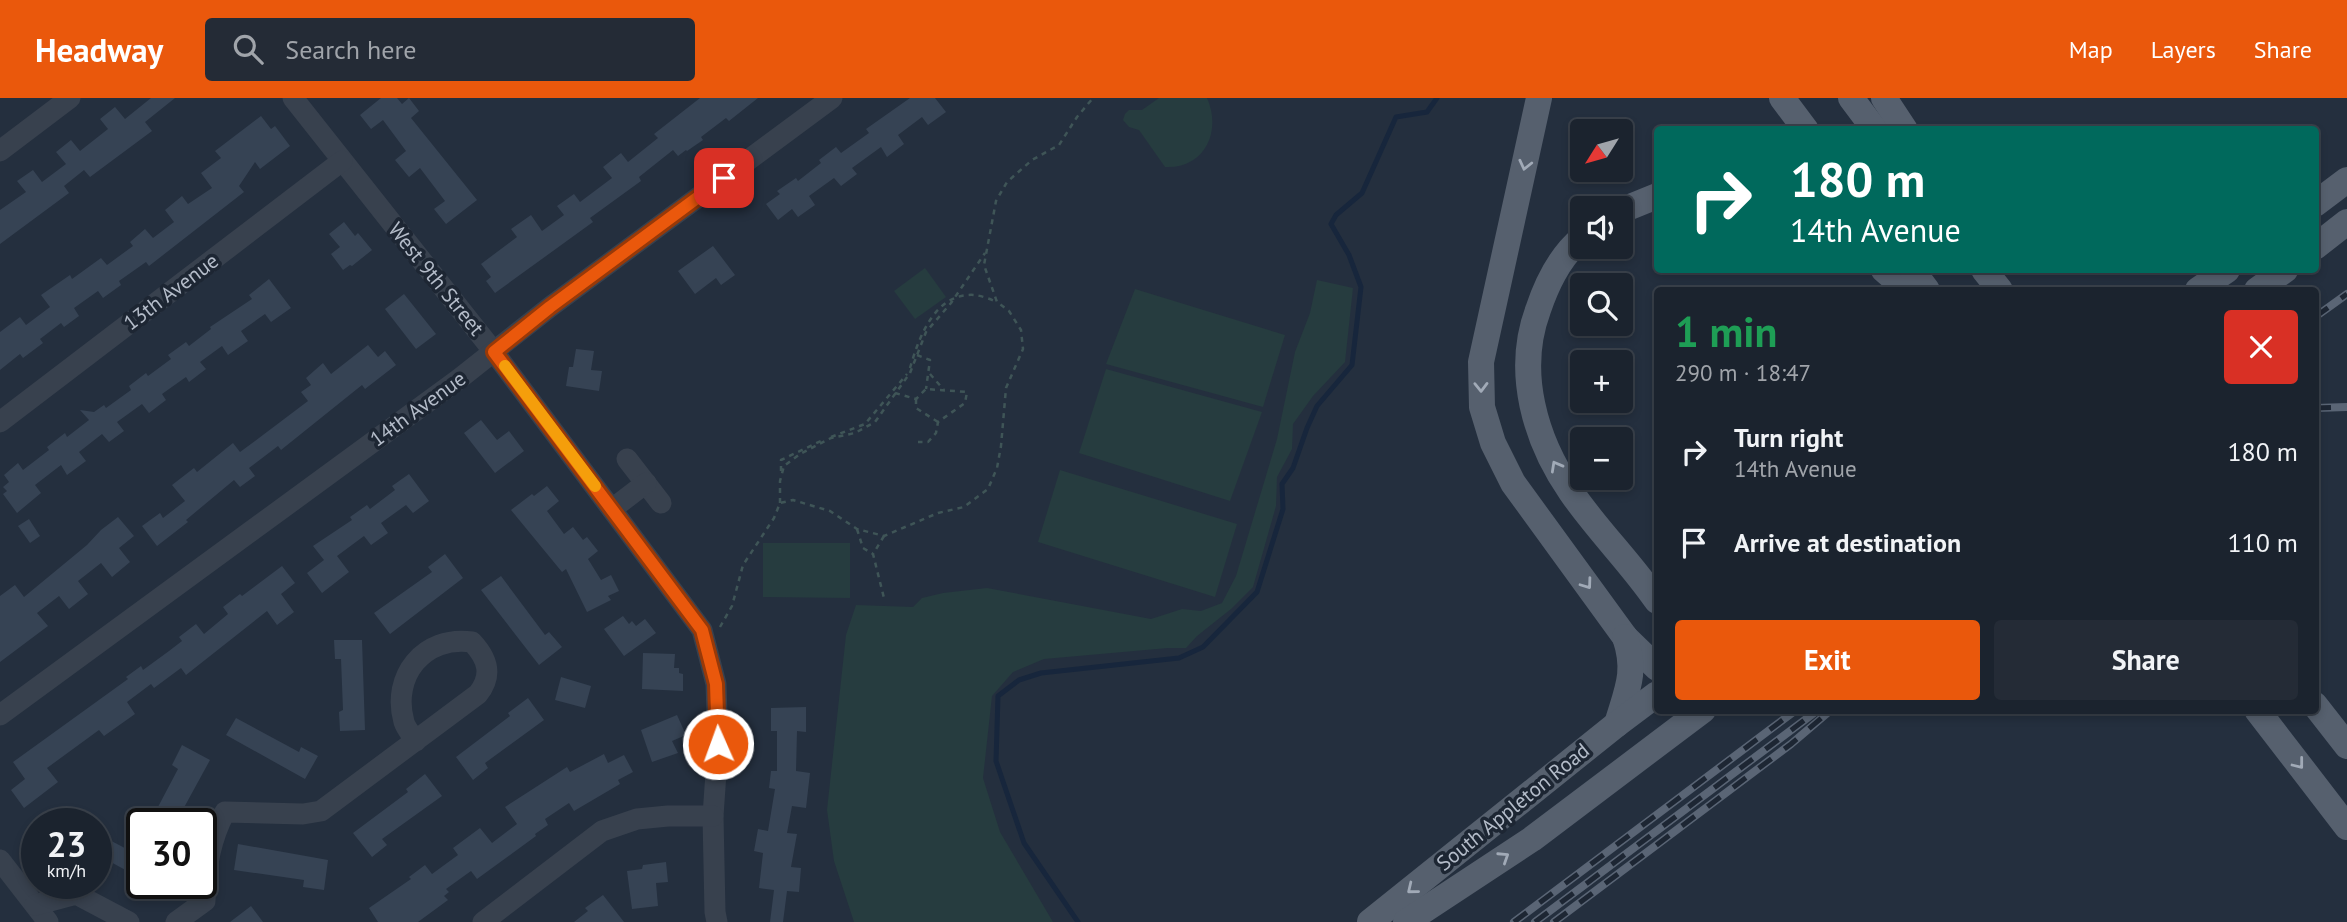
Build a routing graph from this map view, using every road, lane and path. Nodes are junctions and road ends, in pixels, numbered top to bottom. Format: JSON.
{"nodes":[{"id":1,"x":70,"y":98,"type":"edge"},
{"id":2,"x":293,"y":98,"type":"edge"},
{"id":3,"x":832,"y":98,"type":"edge"},
{"id":4,"x":1093,"y":98,"type":"edge"},
{"id":5,"x":1539,"y":98,"type":"edge"},
{"id":6,"x":1782,"y":98,"type":"edge"},
{"id":7,"x":1851,"y":98,"type":"edge"},
{"id":8,"x":1884,"y":98,"type":"edge"},
{"id":9,"x":1803,"y":126,"type":"edge"},
{"id":10,"x":1872,"y":126,"type":"edge"},
{"id":11,"x":1902,"y":126,"type":"edge"},
{"id":12,"x":0,"y":151,"type":"edge"},
{"id":13,"x":342,"y":161,"type":"junction"},
{"id":14,"x":1654,"y":196,"type":"edge"},
{"id":15,"x":1633,"y":205,"type":"edge"},
{"id":16,"x":2347,"y":222,"type":"edge"},
{"id":17,"x":2319,"y":244,"type":"edge"},
{"id":18,"x":986,"y":251,"type":"junction"},
{"id":19,"x":1570,"y":252,"type":"edge"},
{"id":20,"x":1887,"y":273,"type":"edge"},
{"id":21,"x":1986,"y":273,"type":"edge"},
{"id":22,"x":2223,"y":273,"type":"edge"},
{"id":23,"x":2281,"y":273,"type":"edge"},
{"id":24,"x":1904,"y":287,"type":"edge"},
{"id":25,"x":1998,"y":287,"type":"edge"},
{"id":26,"x":2202,"y":287,"type":"edge"},
{"id":27,"x":2261,"y":287,"type":"edge"},
{"id":28,"x":956,"y":296,"type":"junction"},
{"id":29,"x":997,"y":302,"type":"junction"},
{"id":30,"x":494,"y":352,"type":"junction"},
{"id":31,"x":917,"y":355,"type":"junction"},
{"id":32,"x":929,"y":374,"type":"junction"},
{"id":33,"x":926,"y":389,"type":"junction"},
{"id":34,"x":944,"y":390,"type":"junction"},
{"id":35,"x":895,"y":393,"type":"junction"},
{"id":36,"x":916,"y":399,"type":"junction"},
{"id":37,"x":0,"y":422,"type":"edge"},
{"id":38,"x":938,"y":422,"type":"junction"},
{"id":39,"x":918,"y":442,"type":"dead end"},
{"id":40,"x":627,"y":459,"type":"dead end"},
{"id":41,"x":780,"y":481,"type":"junction"},
{"id":42,"x":646,"y":483,"type":"junction"},
{"id":43,"x":662,"y":503,"type":"dead end"},
{"id":44,"x":780,"y":503,"type":"junction"},
{"id":45,"x":612,"y":509,"type":"junction"},
{"id":46,"x":857,"y":529,"type":"junction"},
{"id":47,"x":884,"y":536,"type":"junction"},
{"id":48,"x":873,"y":554,"type":"junction"},
{"id":49,"x":1649,"y":585,"type":"edge"},
{"id":50,"x":884,"y":598,"type":"dead end"},
{"id":51,"x":1625,"y":637,"type":"junction"},
{"id":52,"x":708,"y":652,"type":"junction"},
{"id":53,"x":1654,"y":665,"type":"edge"},
{"id":54,"x":1654,"y":696,"type":"edge"},
{"id":55,"x":2319,"y":710,"type":"edge"},
{"id":56,"x":1698,"y":714,"type":"edge"},
{"id":57,"x":2260,"y":714,"type":"edge"},
{"id":58,"x":0,"y":715,"type":"edge"},
{"id":59,"x":1617,"y":724,"type":"junction"},
{"id":60,"x":416,"y":741,"type":"junction"},
{"id":61,"x":2347,"y":746,"type":"edge"},
{"id":62,"x":713,"y":816,"type":"junction"},
{"id":63,"x":2347,"y":827,"type":"edge"},
{"id":64,"x":0,"y":860,"type":"edge"},
{"id":65,"x":42,"y":914,"type":"edge"},
{"id":66,"x":129,"y":922,"type":"edge"},
{"id":67,"x":176,"y":922,"type":"edge"},
{"id":68,"x":483,"y":922,"type":"edge"},
{"id":69,"x":718,"y":922,"type":"edge"},
{"id":70,"x":1370,"y":922,"type":"edge"},
{"id":71,"x":1406,"y":922,"type":"edge"}],
"edges":[{"from":1,"to":12,"type":"street"},
{"from":2,"to":13,"type":"street","name":"West 9th Street"},
{"from":3,"to":30,"type":"street","name":"14th Avenue"},
{"from":4,"to":18,"type":"path"},
{"from":5,"to":51,"type":"main road","one_way":true},
{"from":6,"to":9,"type":"main road"},
{"from":7,"to":10,"type":"main road"},
{"from":8,"to":11,"type":"main road"},
{"from":13,"to":30,"type":"street","name":"West 9th Street"},
{"from":13,"to":37,"type":"street","name":"13th Avenue"},
{"from":14,"to":15,"type":"main road"},
{"from":16,"to":17,"type":"main road"},
{"from":18,"to":28,"type":"path"},
{"from":18,"to":29,"type":"path"},
{"from":49,"to":19,"type":"main road","one_way":true},
{"from":20,"to":24,"type":"main road"},
{"from":21,"to":25,"type":"main road"},
{"from":22,"to":26,"type":"main road"},
{"from":23,"to":27,"type":"main road"},
{"from":28,"to":29,"type":"path"},
{"from":28,"to":31,"type":"path"},
{"from":28,"to":41,"type":"path"},
{"from":29,"to":47,"type":"path"},
{"from":30,"to":45,"type":"street","name":"West 9th Street"},
{"from":30,"to":58,"type":"street","name":"14th Avenue"},
{"from":31,"to":32,"type":"path"},
{"from":31,"to":35,"type":"path"},
{"from":32,"to":33,"type":"path"},
{"from":32,"to":34,"type":"path"},
{"from":33,"to":34,"type":"path"},
{"from":33,"to":36,"type":"path"},
{"from":34,"to":38,"type":"path"},
{"from":35,"to":36,"type":"path"},
{"from":35,"to":41,"type":"path"},
{"from":36,"to":38,"type":"path"},
{"from":38,"to":39,"type":"path"},
{"from":40,"to":42,"type":"street"},
{"from":41,"to":44,"type":"path"},
{"from":42,"to":43,"type":"street"},
{"from":42,"to":45,"type":"street"},
{"from":44,"to":46,"type":"path"},
{"from":44,"to":52,"type":"path"},
{"from":45,"to":52,"type":"street","name":"West 9th Street"},
{"from":46,"to":47,"type":"path"},
{"from":46,"to":48,"type":"path"},
{"from":47,"to":48,"type":"path"},
{"from":48,"to":50,"type":"path"},
{"from":51,"to":53,"type":"main road"},
{"from":51,"to":59,"type":"main road"},
{"from":52,"to":62,"type":"street","name":"West 9th Street"},
{"from":54,"to":59,"type":"main road","name":"South Appleton Road"},
{"from":55,"to":61,"type":"main road"},
{"from":71,"to":56,"type":"main road","name":"South Appleton Road","one_way":true},
{"from":57,"to":63,"type":"main road","one_way":true},
{"from":59,"to":70,"type":"main road","name":"South Appleton Road","one_way":true},
{"from":60,"to":60,"type":"street"},
{"from":60,"to":67,"type":"street"},
{"from":62,"to":68,"type":"street"},
{"from":62,"to":69,"type":"street","name":"West 9th Street"},
{"from":64,"to":65,"type":"street"},
{"from":65,"to":66,"type":"street"}]}
